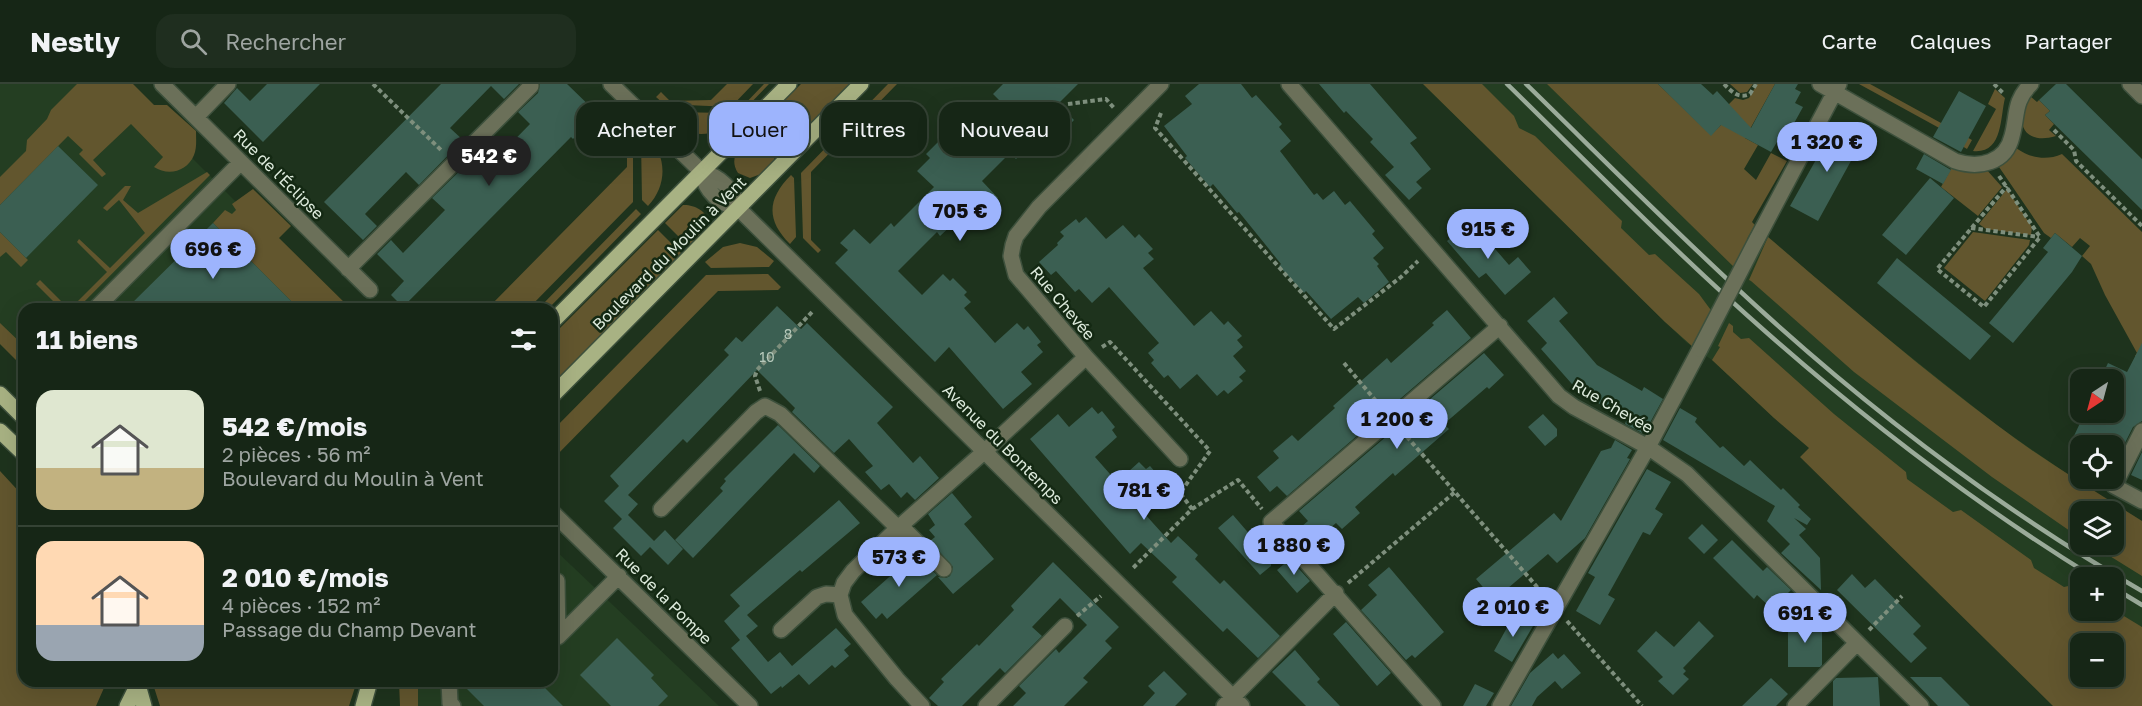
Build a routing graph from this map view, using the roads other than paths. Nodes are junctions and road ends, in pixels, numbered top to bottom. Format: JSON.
{"nodes":[{"id":1,"x":162,"y":84,"type":"edge"},
{"id":2,"x":228,"y":84,"type":"edge"},
{"id":3,"x":611,"y":84,"type":"edge"},
{"id":4,"x":789,"y":84,"type":"edge"},
{"id":5,"x":861,"y":84,"type":"edge"},
{"id":6,"x":1289,"y":84,"type":"edge"},
{"id":7,"x":1820,"y":84,"type":"edge"},
{"id":8,"x":2031,"y":84,"type":"edge"},
{"id":9,"x":2130,"y":84,"type":"edge"},
{"id":10,"x":531,"y":86,"type":"dead end"},
{"id":11,"x":1837,"y":88,"type":"edge"},
{"id":12,"x":1155,"y":89,"type":"edge"},
{"id":13,"x":2142,"y":96,"type":"edge"},
{"id":14,"x":196,"y":117,"type":"junction"},
{"id":15,"x":241,"y":162,"type":"junction"},
{"id":16,"x":702,"y":172,"type":"junction"},
{"id":17,"x":738,"y":208,"type":"junction"},
{"id":18,"x":348,"y":269,"type":"junction"},
{"id":19,"x":370,"y":290,"type":"dead end"},
{"id":20,"x":101,"y":303,"type":"edge"},
{"id":21,"x":558,"y":316,"type":"edge"},
{"id":22,"x":1500,"y":326,"type":"junction"},
{"id":23,"x":1086,"y":357,"type":"junction"},
{"id":24,"x":558,"y":390,"type":"edge"},
{"id":25,"x":0,"y":394,"type":"edge"},
{"id":26,"x":18,"y":412,"type":"edge"},
{"id":27,"x":0,"y":430,"type":"edge"},
{"id":28,"x":2142,"y":430,"type":"edge"},
{"id":29,"x":1648,"y":447,"type":"junction"},
{"id":30,"x":18,"y":448,"type":"edge"},
{"id":31,"x":985,"y":451,"type":"junction"},
{"id":32,"x":1180,"y":459,"type":"dead end"},
{"id":33,"x":2142,"y":501,"type":"edge"},
{"id":34,"x":661,"y":509,"type":"dead end"},
{"id":35,"x":558,"y":518,"type":"edge"},
{"id":36,"x":899,"y":526,"type":"junction"},
{"id":37,"x":944,"y":569,"type":"dead end"},
{"id":38,"x":619,"y":576,"type":"junction"},
{"id":39,"x":1336,"y":593,"type":"junction"},
{"id":40,"x":840,"y":595,"type":"junction"},
{"id":41,"x":1065,"y":626,"type":"road end"},
{"id":42,"x":781,"y":630,"type":"dead end"},
{"id":43,"x":558,"y":637,"type":"edge"},
{"id":44,"x":1856,"y":644,"type":"junction"},
{"id":45,"x":136,"y":687,"type":"edge"},
{"id":46,"x":139,"y":687,"type":"edge"},
{"id":47,"x":449,"y":687,"type":"edge"},
{"id":48,"x":1233,"y":703,"type":"edge"},
{"id":49,"x":127,"y":706,"type":"edge"},
{"id":50,"x":144,"y":706,"type":"edge"},
{"id":51,"x":453,"y":706,"type":"edge"},
{"id":52,"x":750,"y":706,"type":"edge"},
{"id":53,"x":922,"y":706,"type":"edge"},
{"id":54,"x":986,"y":706,"type":"edge"},
{"id":55,"x":1433,"y":706,"type":"edge"},
{"id":56,"x":1500,"y":706,"type":"edge"},
{"id":57,"x":1795,"y":706,"type":"edge"},
{"id":58,"x":1921,"y":706,"type":"edge"}],
"edges":[{"from":1,"to":14,"type":"street","name":"Rue de l'Éclipse"},
{"from":2,"to":14,"type":"street"},
{"from":3,"to":16,"type":"street","name":"Avenue du Bontemps"},
{"from":4,"to":16,"type":"main road","name":"Boulevard du Moulin à Vent"},
{"from":5,"to":17,"type":"main road","name":"Boulevard du Moulin à Vent"},
{"from":6,"to":22,"type":"street","name":"Rue Chevée"},
{"from":7,"to":11,"type":"street"},
{"from":8,"to":11,"type":"street"},
{"from":9,"to":13,"type":"street"},
{"from":10,"to":18,"type":"street"},
{"from":11,"to":29,"type":"street","bridge":true},
{"from":12,"to":23,"type":"street","name":"Rue Chevée"},
{"from":14,"to":15,"type":"street","name":"Rue de l'Éclipse"},
{"from":15,"to":18,"type":"street","name":"Rue de l'Éclipse"},
{"from":15,"to":20,"type":"street"},
{"from":16,"to":17,"type":"street","name":"Avenue du Bontemps"},
{"from":16,"to":21,"type":"main road","name":"Boulevard du Moulin à Vent"},
{"from":17,"to":24,"type":"main road","name":"Boulevard du Moulin à Vent"},
{"from":17,"to":31,"type":"street","name":"Avenue du Bontemps"},
{"from":18,"to":19,"type":"street","name":"Rue de l'Éclipse"},
{"from":22,"to":29,"type":"street","name":"Rue Chevée"},
{"from":22,"to":39,"type":"street"},
{"from":23,"to":31,"type":"street","name":"Rue Chevée"},
{"from":23,"to":32,"type":"street"},
{"from":25,"to":26,"type":"main road"},
{"from":27,"to":30,"type":"main road"},
{"from":28,"to":33,"type":"street"},
{"from":29,"to":44,"type":"street","name":"Rue Chevée"},
{"from":29,"to":56,"type":"street"},
{"from":31,"to":36,"type":"street","name":"Rue Chevée"},
{"from":31,"to":48,"type":"street","name":"Avenue du Bontemps"},
{"from":34,"to":36,"type":"street"},
{"from":35,"to":38,"type":"street","name":"Rue de la Pompe"},
{"from":36,"to":37,"type":"street"},
{"from":36,"to":40,"type":"street","name":"Rue Chevée"},
{"from":38,"to":43,"type":"street"},
{"from":38,"to":52,"type":"street","name":"Rue de la Pompe"},
{"from":39,"to":48,"type":"street"},
{"from":39,"to":55,"type":"street"},
{"from":40,"to":42,"type":"street"},
{"from":40,"to":53,"type":"street"},
{"from":41,"to":54,"type":"street"},
{"from":44,"to":57,"type":"street"},
{"from":44,"to":58,"type":"street","name":"Rue Chevée"},
{"from":45,"to":49,"type":"main road"},
{"from":46,"to":50,"type":"main road"},
{"from":47,"to":51,"type":"street"}]}
